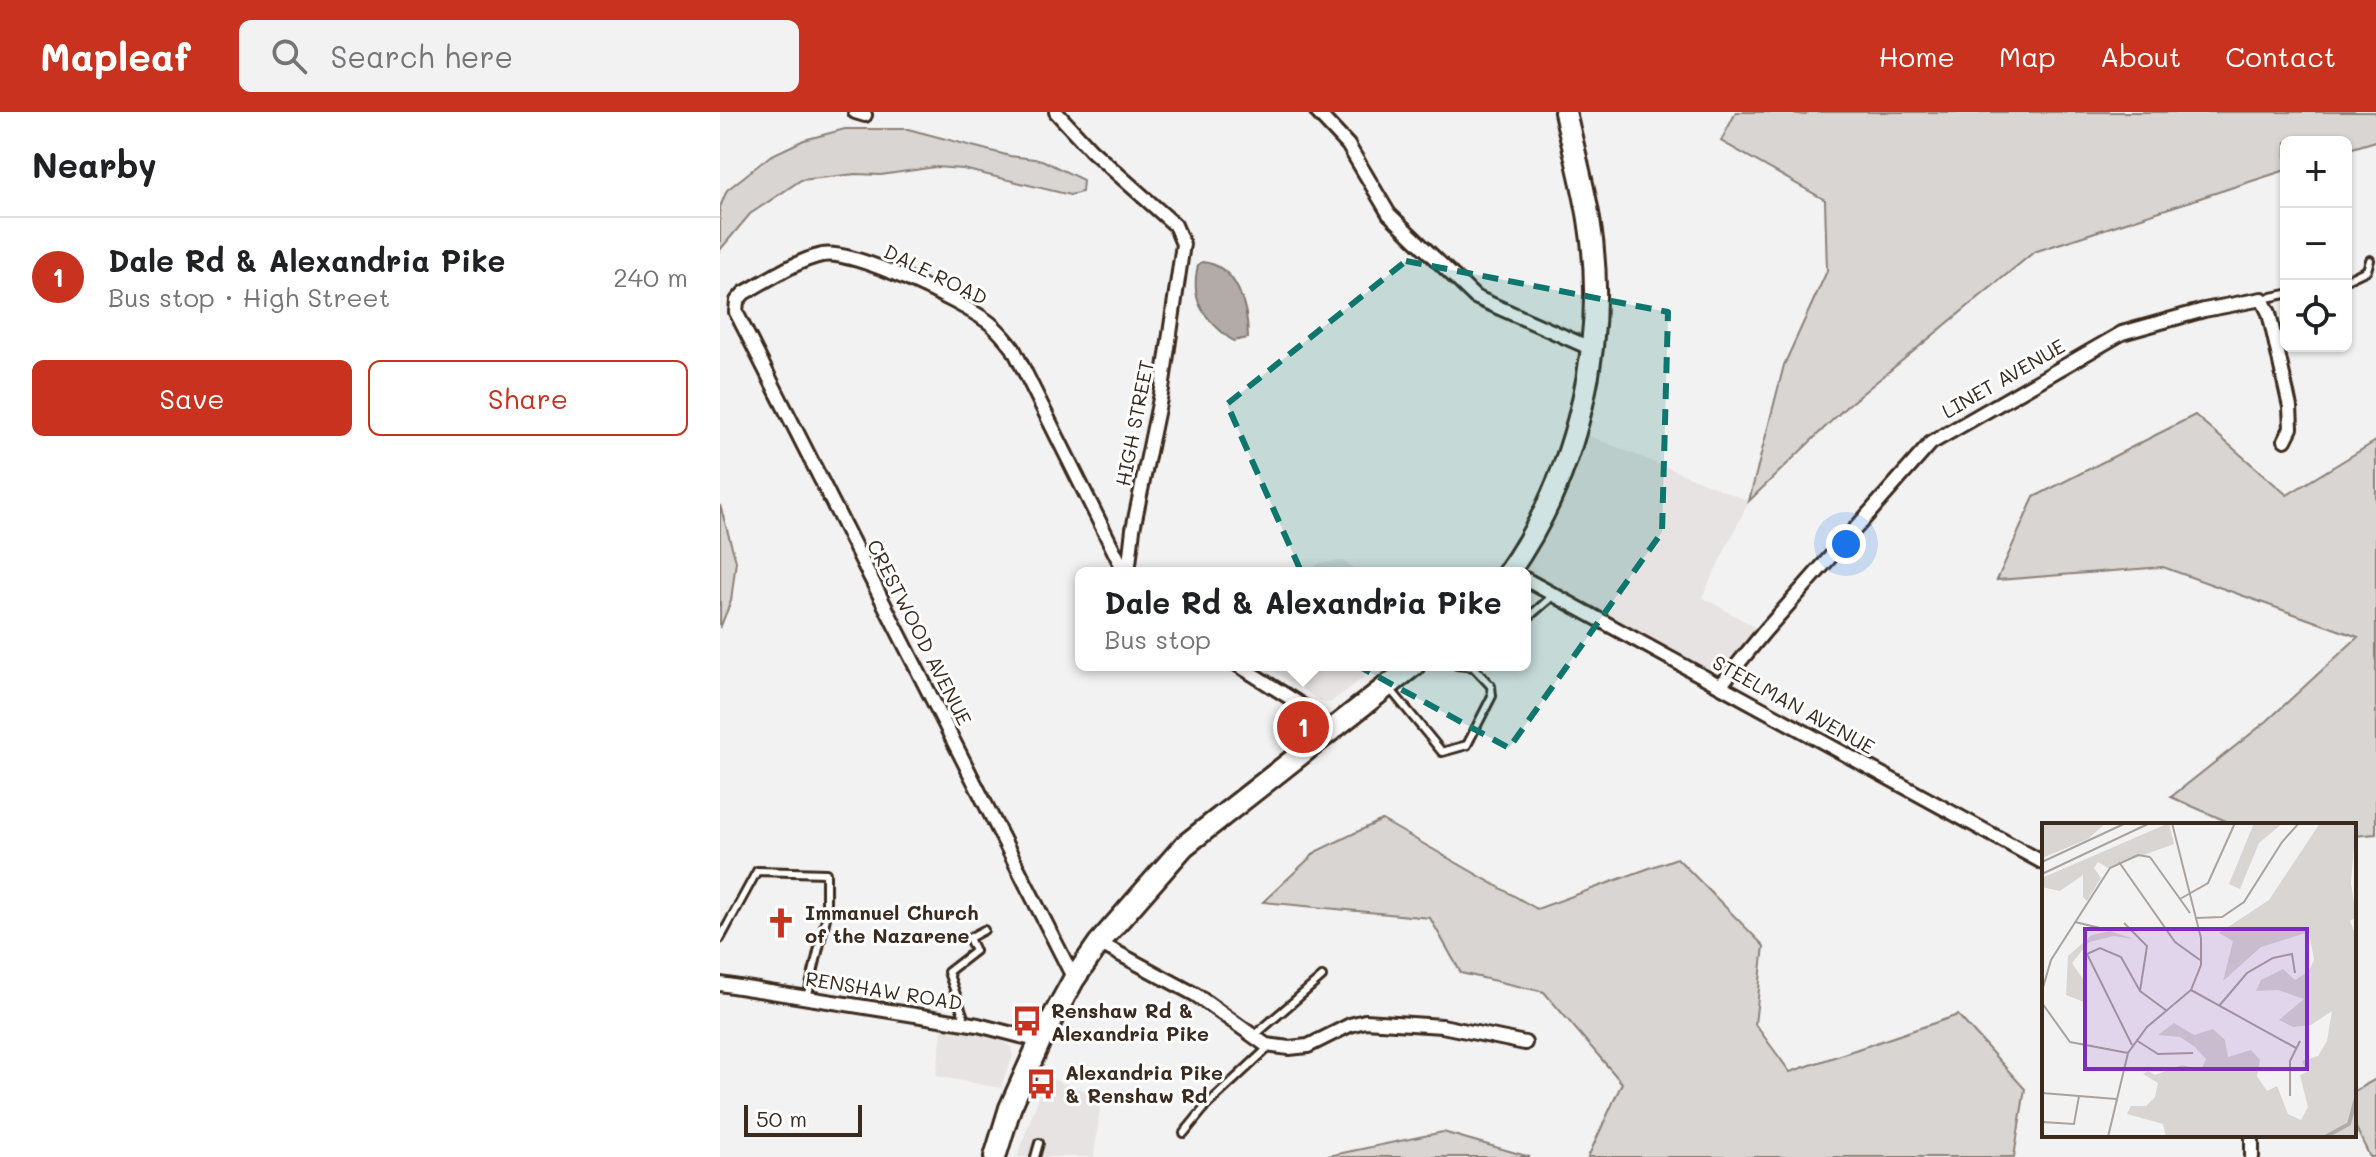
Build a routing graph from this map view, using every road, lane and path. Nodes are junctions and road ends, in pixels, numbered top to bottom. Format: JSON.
{"nodes":[{"id":1,"x":1056,"y":112,"type":"edge"},
{"id":2,"x":1317,"y":112,"type":"edge"},
{"id":3,"x":1565,"y":112,"type":"edge"},
{"id":4,"x":2370,"y":260,"type":"dead end"},
{"id":5,"x":2352,"y":278,"type":"edge"},
{"id":6,"x":2280,"y":295,"type":"edge"},
{"id":7,"x":2262,"y":299,"type":"junction"},
{"id":8,"x":737,"y":301,"type":"joint"},
{"id":9,"x":1590,"y":348,"type":"junction"},
{"id":10,"x":2285,"y":440,"type":"dead end"},
{"id":11,"x":1124,"y":567,"type":"edge"},
{"id":12,"x":1128,"y":567,"type":"edge"},
{"id":13,"x":1518,"y":567,"type":"edge"},
{"id":14,"x":1531,"y":583,"type":"edge"},
{"id":15,"x":1554,"y":595,"type":"junction"},
{"id":16,"x":1531,"y":615,"type":"edge"},
{"id":17,"x":1248,"y":671,"type":"edge"},
{"id":18,"x":1406,"y":671,"type":"edge"},
{"id":19,"x":1479,"y":671,"type":"edge"},
{"id":20,"x":1388,"y":685,"type":"junction"},
{"id":21,"x":1720,"y":686,"type":"junction"},
{"id":22,"x":1333,"y":730,"type":"junction"},
{"id":23,"x":2042,"y":862,"type":"edge"},
{"id":24,"x":984,"y":930,"type":"dead end"},
{"id":25,"x":720,"y":939,"type":"edge"},
{"id":26,"x":1099,"y":943,"type":"junction"},
{"id":27,"x":1322,"y":977,"type":"dead end"},
{"id":28,"x":1074,"y":979,"type":"junction"},
{"id":29,"x":720,"y":984,"type":"edge"},
{"id":30,"x":807,"y":998,"type":"junction"},
{"id":31,"x":966,"y":1023,"type":"junction"},
{"id":32,"x":1253,"y":1037,"type":"junction"},
{"id":33,"x":1040,"y":1041,"type":"junction"},
{"id":34,"x":1525,"y":1043,"type":"dead end"},
{"id":35,"x":1271,"y":1045,"type":"junction"},
{"id":36,"x":1184,"y":1133,"type":"dead end"},
{"id":37,"x":1039,"y":1143,"type":"dead end"},
{"id":38,"x":995,"y":1157,"type":"edge"},
{"id":39,"x":1035,"y":1157,"type":"edge"}],
"edges":[{"from":1,"to":12,"type":"street","name":"HIGH STREET"},
{"from":2,"to":9,"type":"street"},
{"from":3,"to":9,"type":"main road"},
{"from":4,"to":5,"type":"lane"},
{"from":6,"to":7,"type":"lane"},
{"from":7,"to":10,"type":"street"},
{"from":7,"to":21,"type":"street","name":"LINET AVENUE"},
{"from":8,"to":11,"type":"street","name":"DALE ROAD"},
{"from":8,"to":28,"type":"street","name":"CRESTWOOD AVENUE"},
{"from":9,"to":13,"type":"main road"},
{"from":14,"to":15,"type":"street","name":"STEELMAN AVENUE"},
{"from":15,"to":16,"type":"lane"},
{"from":15,"to":21,"type":"street","name":"STEELMAN AVENUE"},
{"from":17,"to":22,"type":"street"},
{"from":18,"to":20,"type":"main road"},
{"from":19,"to":20,"type":"lane"},
{"from":20,"to":22,"type":"main road"},
{"from":21,"to":23,"type":"street","name":"STEELMAN AVENUE"},
{"from":22,"to":26,"type":"main road"},
{"from":24,"to":31,"type":"lane"},
{"from":25,"to":30,"type":"lane"},
{"from":26,"to":28,"type":"main road"},
{"from":26,"to":32,"type":"street"},
{"from":27,"to":32,"type":"lane"},
{"from":28,"to":33,"type":"main road"},
{"from":29,"to":30,"type":"street","name":"RENSHAW ROAD"},
{"from":30,"to":31,"type":"street","name":"RENSHAW ROAD"},
{"from":31,"to":33,"type":"street","name":"RENSHAW ROAD"},
{"from":32,"to":35,"type":"street"},
{"from":33,"to":38,"type":"main road"},
{"from":34,"to":35,"type":"street"},
{"from":35,"to":36,"type":"lane"},
{"from":37,"to":39,"type":"lane"}]}
